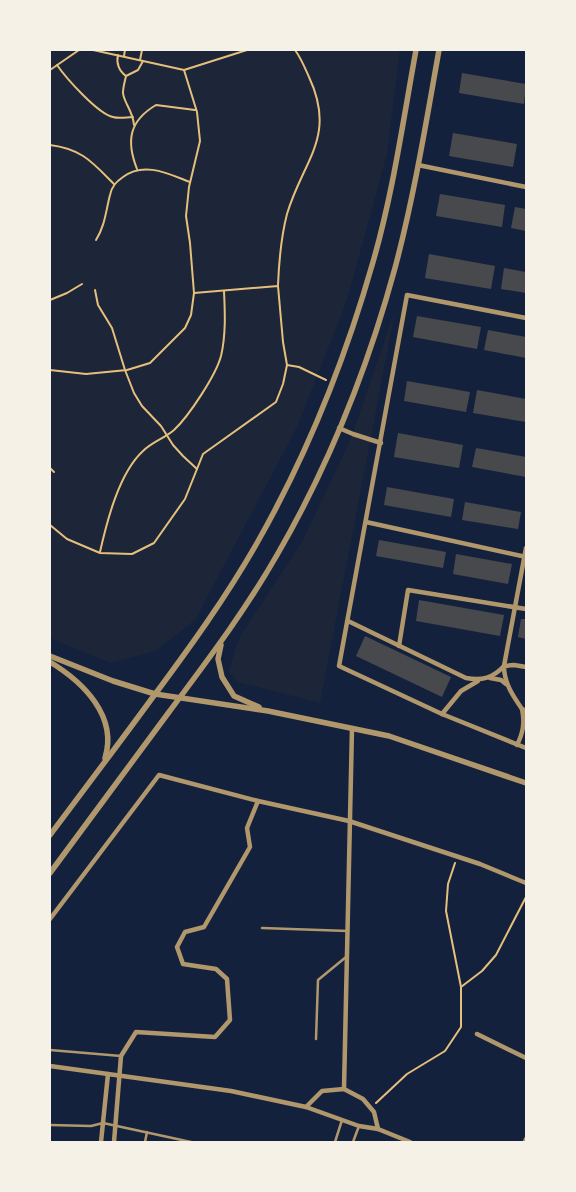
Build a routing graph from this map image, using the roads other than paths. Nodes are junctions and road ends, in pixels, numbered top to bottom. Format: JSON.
{"nodes":[{"id":1,"x":416,"y":50,"type":"edge"},
{"id":2,"x":439,"y":50,"type":"edge"},
{"id":3,"x":418,"y":165,"type":"junction"},
{"id":4,"x":526,"y":187,"type":"edge"},
{"id":5,"x":526,"y":318,"type":"edge"},
{"id":6,"x":339,"y":428,"type":"junction"},
{"id":7,"x":381,"y":443,"type":"junction"},
{"id":8,"x":366,"y":522,"type":"junction"},
{"id":9,"x":526,"y":548,"type":"edge"},
{"id":10,"x":525,"y":557,"type":"edge"},
{"id":11,"x":515,"y":606,"type":"junction"},
{"id":12,"x":526,"y":608,"type":"edge"},
{"id":13,"x":348,"y":621,"type":"junction"},
{"id":14,"x":224,"y":638,"type":"junction"},
{"id":15,"x":399,"y":646,"type":"junction"},
{"id":16,"x":50,"y":656,"type":"edge"},
{"id":17,"x":50,"y":662,"type":"edge"},
{"id":18,"x":504,"y":666,"type":"junction"},
{"id":19,"x":526,"y":667,"type":"edge"},
{"id":20,"x":489,"y":678,"type":"junction"},
{"id":21,"x":482,"y":679,"type":"junction"},
{"id":22,"x":507,"y":684,"type":"junction"},
{"id":23,"x":155,"y":694,"type":"junction"},
{"id":24,"x":179,"y":698,"type":"junction"},
{"id":25,"x":524,"y":710,"type":"edge"},
{"id":26,"x":268,"y":711,"type":"junction"},
{"id":27,"x":442,"y":714,"type":"junction"},
{"id":28,"x":352,"y":728,"type":"junction"},
{"id":29,"x":517,"y":745,"type":"junction"},
{"id":30,"x":526,"y":748,"type":"edge"},
{"id":31,"x":104,"y":762,"type":"junction"},
{"id":32,"x":526,"y":783,"type":"edge"},
{"id":33,"x":258,"y":801,"type":"junction"},
{"id":34,"x":349,"y":822,"type":"junction"},
{"id":35,"x":50,"y":836,"type":"edge"},
{"id":36,"x":50,"y":873,"type":"edge"},
{"id":37,"x":526,"y":883,"type":"edge"},
{"id":38,"x":50,"y":919,"type":"edge"},
{"id":39,"x":262,"y":928,"type":"dead end"},
{"id":40,"x":348,"y":931,"type":"junction"},
{"id":41,"x":347,"y":956,"type":"junction"},
{"id":42,"x":477,"y":1034,"type":"dead end"},
{"id":43,"x":316,"y":1039,"type":"dead end"},
{"id":44,"x":50,"y":1050,"type":"edge"},
{"id":45,"x":121,"y":1056,"type":"junction"},
{"id":46,"x":526,"y":1058,"type":"edge"},
{"id":47,"x":50,"y":1066,"type":"edge"},
{"id":48,"x":108,"y":1074,"type":"junction"},
{"id":49,"x":119,"y":1075,"type":"junction"},
{"id":50,"x":344,"y":1090,"type":"junction"},
{"id":51,"x":306,"y":1107,"type":"junction"},
{"id":52,"x":342,"y":1120,"type":"junction"},
{"id":53,"x":103,"y":1122,"type":"junction"},
{"id":54,"x":115,"y":1124,"type":"junction"},
{"id":55,"x":50,"y":1125,"type":"edge"},
{"id":56,"x":359,"y":1126,"type":"junction"},
{"id":57,"x":378,"y":1129,"type":"junction"},
{"id":58,"x":147,"y":1132,"type":"junction"},
{"id":59,"x":100,"y":1142,"type":"edge"},
{"id":60,"x":114,"y":1142,"type":"edge"},
{"id":61,"x":145,"y":1142,"type":"edge"},
{"id":62,"x":191,"y":1142,"type":"edge"},
{"id":63,"x":335,"y":1142,"type":"edge"},
{"id":64,"x":353,"y":1142,"type":"edge"},
{"id":65,"x":410,"y":1142,"type":"edge"}],
"edges":[{"from":1,"to":23,"type":"street"},
{"from":2,"to":3,"type":"street"},
{"from":3,"to":4,"type":"street"},
{"from":3,"to":6,"type":"street"},
{"from":5,"to":7,"type":"street"},
{"from":6,"to":7,"type":"street"},
{"from":6,"to":14,"type":"street"},
{"from":7,"to":8,"type":"street"},
{"from":8,"to":10,"type":"street"},
{"from":8,"to":13,"type":"street"},
{"from":9,"to":10,"type":"street"},
{"from":10,"to":11,"type":"street"},
{"from":11,"to":12,"type":"street"},
{"from":11,"to":15,"type":"street"},
{"from":11,"to":18,"type":"street"},
{"from":13,"to":15,"type":"street"},
{"from":13,"to":27,"type":"street"},
{"from":14,"to":24,"type":"street"},
{"from":14,"to":26,"type":"street"},
{"from":15,"to":21,"type":"street"},
{"from":16,"to":23,"type":"street"},
{"from":17,"to":31,"type":"street"},
{"from":18,"to":19,"type":"street"},
{"from":18,"to":20,"type":"street"},
{"from":18,"to":22,"type":"street"},
{"from":20,"to":21,"type":"street"},
{"from":20,"to":22,"type":"street"},
{"from":21,"to":27,"type":"street"},
{"from":22,"to":25,"type":"street"},
{"from":23,"to":24,"type":"street"},
{"from":23,"to":31,"type":"street"},
{"from":24,"to":26,"type":"street"},
{"from":24,"to":36,"type":"street"},
{"from":25,"to":29,"type":"street"},
{"from":26,"to":28,"type":"street"},
{"from":27,"to":29,"type":"street"},
{"from":28,"to":32,"type":"street"},
{"from":28,"to":34,"type":"street"},
{"from":29,"to":30,"type":"street"},
{"from":31,"to":35,"type":"street"},
{"from":33,"to":34,"type":"street"},
{"from":33,"to":38,"type":"street"},
{"from":33,"to":45,"type":"street"},
{"from":34,"to":37,"type":"street"},
{"from":34,"to":40,"type":"street"},
{"from":39,"to":40,"type":"lane"},
{"from":40,"to":41,"type":"street"},
{"from":41,"to":43,"type":"lane"},
{"from":41,"to":50,"type":"street"},
{"from":42,"to":46,"type":"street"},
{"from":44,"to":45,"type":"lane"},
{"from":45,"to":49,"type":"street"},
{"from":47,"to":48,"type":"street"},
{"from":48,"to":49,"type":"street"},
{"from":48,"to":53,"type":"street"},
{"from":49,"to":51,"type":"street"},
{"from":49,"to":54,"type":"street"},
{"from":50,"to":51,"type":"street"},
{"from":50,"to":57,"type":"street"},
{"from":51,"to":52,"type":"street"},
{"from":52,"to":56,"type":"street"},
{"from":52,"to":63,"type":"lane"},
{"from":53,"to":54,"type":"lane"},
{"from":53,"to":55,"type":"lane"},
{"from":53,"to":59,"type":"street"},
{"from":54,"to":58,"type":"lane"},
{"from":54,"to":60,"type":"street"},
{"from":56,"to":57,"type":"street"},
{"from":56,"to":64,"type":"lane"},
{"from":57,"to":65,"type":"street"},
{"from":58,"to":61,"type":"lane"},
{"from":58,"to":62,"type":"lane"}]}
